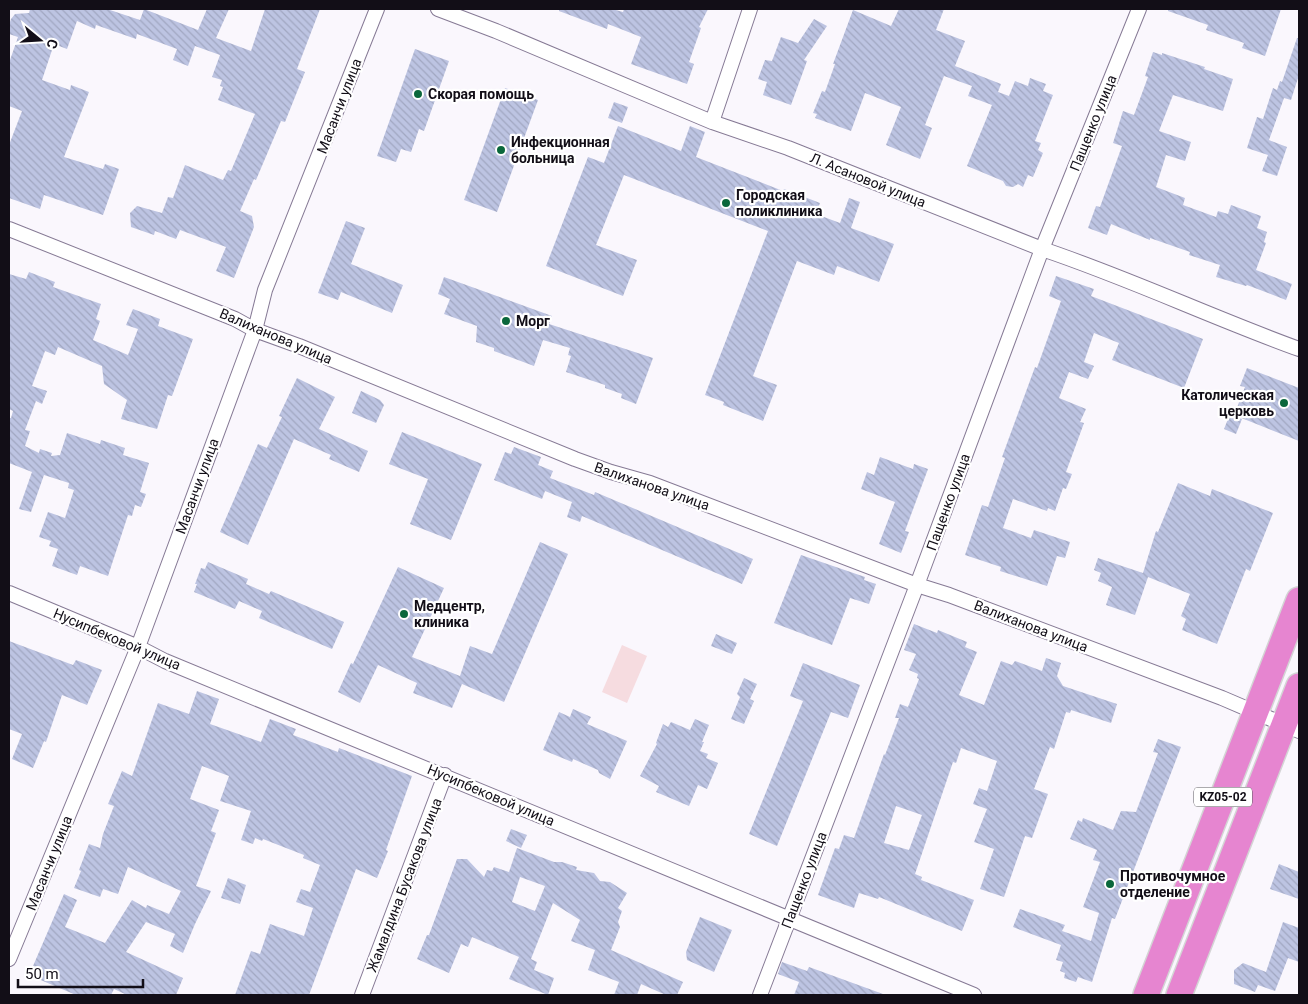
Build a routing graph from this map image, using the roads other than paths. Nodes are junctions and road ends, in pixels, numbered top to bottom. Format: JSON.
{"nodes":[{"id":1,"x":376,"y":9,"type":"edge"},
{"id":2,"x":438,"y":9,"type":"edge"},
{"id":3,"x":750,"y":9,"type":"edge"},
{"id":4,"x":1139,"y":9,"type":"edge"},
{"id":5,"x":712,"y":122,"type":"junction"},
{"id":6,"x":9,"y":228,"type":"edge"},
{"id":7,"x":1042,"y":249,"type":"junction"},
{"id":8,"x":255,"y":330,"type":"junction"},
{"id":9,"x":1299,"y":349,"type":"edge"},
{"id":10,"x":917,"y":585,"type":"junction"},
{"id":11,"x":9,"y":593,"type":"edge"},
{"id":12,"x":1299,"y":600,"type":"edge"},
{"id":13,"x":138,"y":647,"type":"junction"},
{"id":14,"x":1299,"y":686,"type":"edge"},
{"id":15,"x":1256,"y":712,"type":"junction"},
{"id":16,"x":1292,"y":728,"type":"edge"},
{"id":17,"x":445,"y":775,"type":"junction"},
{"id":18,"x":790,"y":919,"type":"junction"},
{"id":19,"x":9,"y":959,"type":"edge"},
{"id":20,"x":362,"y":995,"type":"edge"},
{"id":21,"x":760,"y":995,"type":"edge"},
{"id":22,"x":974,"y":995,"type":"edge"},
{"id":23,"x":1146,"y":995,"type":"edge"},
{"id":24,"x":1179,"y":995,"type":"edge"}],
"edges":[{"from":1,"to":8,"type":"street","name":"Масанчи улица"},
{"from":2,"to":5,"type":"street","name":"Л. Асановой улица"},
{"from":3,"to":5,"type":"street"},
{"from":4,"to":7,"type":"street","name":"Пащенко улица"},
{"from":5,"to":7,"type":"street","name":"Л. Асановой улица"},
{"from":6,"to":8,"type":"street","name":"Валиханова улица"},
{"from":7,"to":9,"type":"street","name":"Л. Асановой улица"},
{"from":7,"to":10,"type":"street","name":"Пащенко улица"},
{"from":8,"to":10,"type":"street","name":"Валиханова улица"},
{"from":8,"to":13,"type":"street","name":"Масанчи улица"},
{"from":10,"to":15,"type":"street","name":"Валиханова улица"},
{"from":10,"to":18,"type":"street","name":"Пащенко улица"},
{"from":11,"to":13,"type":"street","name":"Нусипбековой улица"},
{"from":12,"to":15,"type":"highway","number":"KZ05-02"},
{"from":13,"to":17,"type":"street","name":"Нусипбековой улица"},
{"from":13,"to":19,"type":"street","name":"Масанчи улица"},
{"from":14,"to":16,"type":"highway","number":"KZ05-02"},
{"from":15,"to":16,"type":"street","name":"Валиханова улица"},
{"from":15,"to":23,"type":"highway","number":"KZ05-02"},
{"from":16,"to":24,"type":"highway","number":"KZ05-02"},
{"from":17,"to":18,"type":"street","name":"Нусипбековой улица"},
{"from":17,"to":20,"type":"street","name":"Жамалдина Бусакова улица"},
{"from":18,"to":21,"type":"street","name":"Пащенко улица"},
{"from":18,"to":22,"type":"street","name":"Нусипбековой улица"}]}
